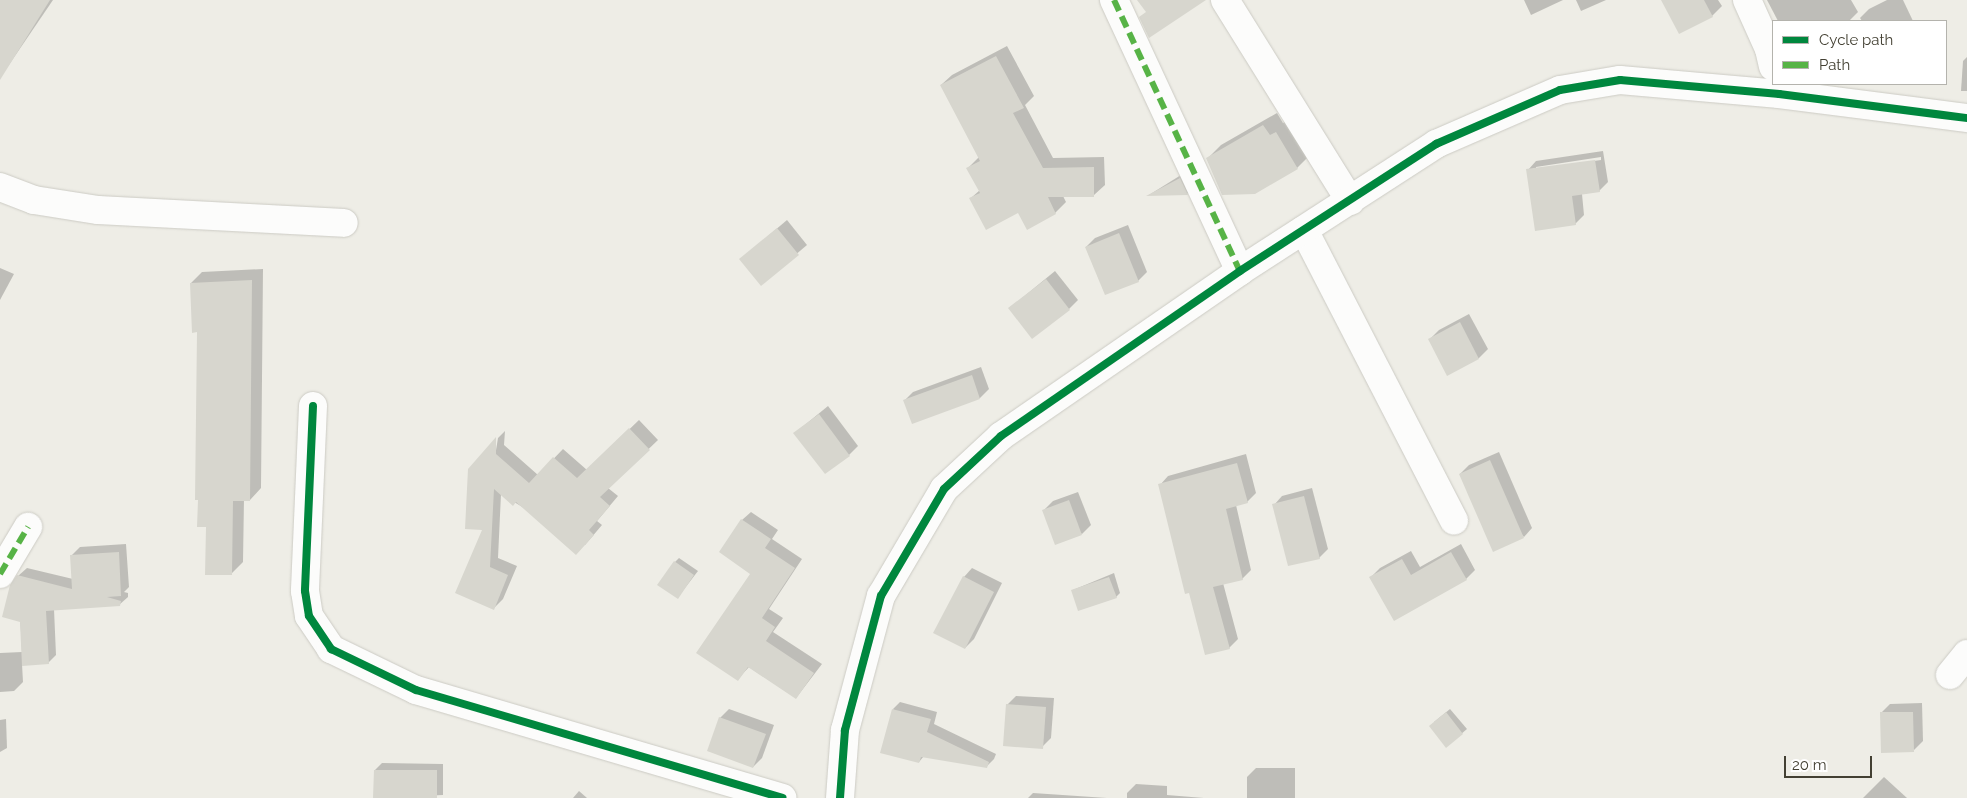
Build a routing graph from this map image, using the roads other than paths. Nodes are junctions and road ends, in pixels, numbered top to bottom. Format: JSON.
{"nodes":[{"id":1,"x":1114,"y":0,"type":"edge"},
{"id":2,"x":1225,"y":0,"type":"edge"},
{"id":3,"x":1747,"y":0,"type":"edge"},
{"id":4,"x":1772,"y":62,"type":"edge"},
{"id":5,"x":1778,"y":89,"type":"edge"},
{"id":6,"x":1967,"y":118,"type":"edge"},
{"id":7,"x":0,"y":187,"type":"edge"},
{"id":8,"x":1350,"y":201,"type":"junction"},
{"id":9,"x":344,"y":223,"type":"dead end"},
{"id":10,"x":1304,"y":230,"type":"junction"},
{"id":11,"x":1240,"y":271,"type":"junction"},
{"id":12,"x":313,"y":406,"type":"dead end"},
{"id":13,"x":1454,"y":521,"type":"dead end"},
{"id":14,"x":28,"y":527,"type":"dead end"},
{"id":15,"x":0,"y":574,"type":"edge"},
{"id":16,"x":1967,"y":654,"type":"edge"},
{"id":17,"x":1950,"y":675,"type":"dead end"},
{"id":18,"x":782,"y":798,"type":"edge"},
{"id":19,"x":840,"y":798,"type":"edge"}],
"edges":[{"from":1,"to":11,"type":"street"},
{"from":2,"to":8,"type":"street"},
{"from":3,"to":4,"type":"street"},
{"from":5,"to":6,"type":"street"},
{"from":5,"to":8,"type":"street"},
{"from":7,"to":9,"type":"street"},
{"from":8,"to":10,"type":"street"},
{"from":10,"to":11,"type":"street"},
{"from":10,"to":13,"type":"street"},
{"from":11,"to":19,"type":"street"},
{"from":12,"to":18,"type":"street"},
{"from":14,"to":15,"type":"street"},
{"from":16,"to":17,"type":"street"}]}
